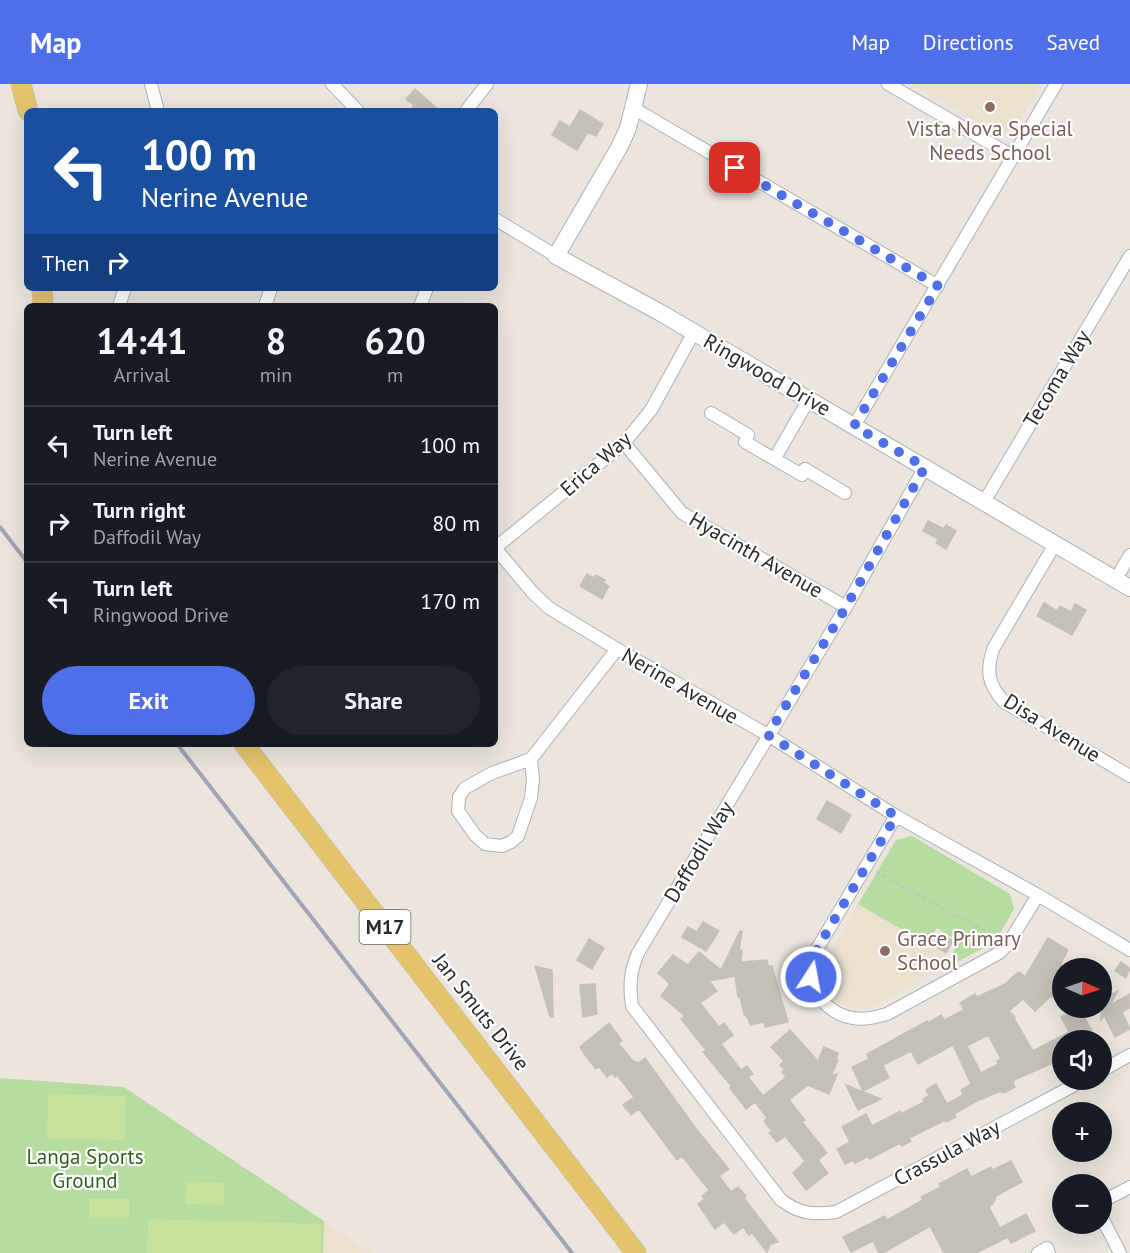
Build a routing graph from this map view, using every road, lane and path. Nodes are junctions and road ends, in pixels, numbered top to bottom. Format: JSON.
{"nodes":[{"id":1,"x":21,"y":84,"type":"edge"},
{"id":2,"x":28,"y":84,"type":"edge"},
{"id":3,"x":151,"y":84,"type":"edge"},
{"id":4,"x":333,"y":84,"type":"edge"},
{"id":5,"x":488,"y":84,"type":"edge"},
{"id":6,"x":639,"y":84,"type":"edge"},
{"id":7,"x":888,"y":84,"type":"edge"},
{"id":8,"x":1056,"y":84,"type":"edge"},
{"id":9,"x":27,"y":108,"type":"edge"},
{"id":10,"x":28,"y":108,"type":"edge"},
{"id":11,"x":157,"y":108,"type":"edge"},
{"id":12,"x":355,"y":108,"type":"edge"},
{"id":13,"x":468,"y":108,"type":"edge"},
{"id":14,"x":633,"y":108,"type":"junction"},
{"id":15,"x":1014,"y":157,"type":"junction"},
{"id":16,"x":498,"y":221,"type":"edge"},
{"id":17,"x":556,"y":256,"type":"junction"},
{"id":18,"x":1130,"y":256,"type":"edge"},
{"id":19,"x":938,"y":286,"type":"junction"},
{"id":20,"x":694,"y":332,"type":"junction"},
{"id":21,"x":809,"y":399,"type":"junction"},
{"id":22,"x":711,"y":413,"type":"dead end"},
{"id":23,"x":854,"y":426,"type":"junction"},
{"id":24,"x":624,"y":443,"type":"junction"},
{"id":25,"x":775,"y":458,"type":"junction"},
{"id":26,"x":925,"y":467,"type":"junction"},
{"id":27,"x":845,"y":494,"type":"dead end"},
{"id":28,"x":984,"y":502,"type":"junction"},
{"id":29,"x":1055,"y":544,"type":"junction"},
{"id":30,"x":498,"y":546,"type":"edge"},
{"id":31,"x":498,"y":552,"type":"edge"},
{"id":32,"x":1130,"y":555,"type":"edge"},
{"id":33,"x":1123,"y":583,"type":"edge"},
{"id":34,"x":846,"y":607,"type":"junction"},
{"id":35,"x":616,"y":649,"type":"junction"},
{"id":36,"x":768,"y":735,"type":"junction"},
{"id":37,"x":246,"y":747,"type":"edge"},
{"id":38,"x":531,"y":759,"type":"junction"},
{"id":39,"x":1130,"y":776,"type":"edge"},
{"id":40,"x":896,"y":816,"type":"junction"},
{"id":41,"x":865,"y":867,"type":"junction"},
{"id":42,"x":1038,"y":895,"type":"junction"},
{"id":43,"x":1008,"y":944,"type":"junction"},
{"id":44,"x":1130,"y":950,"type":"edge"},
{"id":45,"x":1130,"y":1055,"type":"edge"},
{"id":46,"x":1112,"y":1065,"type":"edge"},
{"id":47,"x":1065,"y":1090,"type":"edge"},
{"id":48,"x":1130,"y":1187,"type":"edge"},
{"id":49,"x":1112,"y":1196,"type":"edge"},
{"id":50,"x":806,"y":1213,"type":"joint"},
{"id":51,"x":1110,"y":1234,"type":"edge"},
{"id":52,"x":636,"y":1253,"type":"edge"},
{"id":53,"x":1120,"y":1253,"type":"edge"}],
"edges":[{"from":1,"to":9,"type":"main road"},
{"from":2,"to":10,"type":"main road"},
{"from":3,"to":11,"type":"street"},
{"from":4,"to":12,"type":"street"},
{"from":5,"to":13,"type":"street"},
{"from":6,"to":14,"type":"street"},
{"from":7,"to":15,"type":"street"},
{"from":8,"to":15,"type":"street"},
{"from":14,"to":17,"type":"street"},
{"from":14,"to":19,"type":"street"},
{"from":15,"to":19,"type":"street"},
{"from":16,"to":17,"type":"street","name":"Ringwood Drive"},
{"from":17,"to":20,"type":"street","name":"Ringwood Drive"},
{"from":18,"to":28,"type":"street","name":"Tecoma Way"},
{"from":19,"to":23,"type":"street"},
{"from":20,"to":21,"type":"street","name":"Ringwood Drive"},
{"from":20,"to":24,"type":"street","name":"Erica Way"},
{"from":21,"to":23,"type":"street","name":"Ringwood Drive"},
{"from":21,"to":25,"type":"street"},
{"from":22,"to":25,"type":"street"},
{"from":23,"to":26,"type":"street","name":"Ringwood Drive"},
{"from":24,"to":30,"type":"street","name":"Erica Way"},
{"from":24,"to":34,"type":"street","name":"Hyacinth Avenue"},
{"from":25,"to":27,"type":"street"},
{"from":26,"to":28,"type":"street","name":"Ringwood Drive"},
{"from":26,"to":34,"type":"street","name":"Daffodil Way"},
{"from":28,"to":29,"type":"street","name":"Ringwood Drive"},
{"from":29,"to":33,"type":"street","name":"Ringwood Drive"},
{"from":29,"to":39,"type":"street","name":"Disa Avenue"},
{"from":31,"to":35,"type":"street","name":"Nerine Avenue"},
{"from":32,"to":33,"type":"street"},
{"from":34,"to":36,"type":"street","name":"Daffodil Way"},
{"from":35,"to":36,"type":"street","name":"Nerine Avenue"},
{"from":35,"to":38,"type":"street"},
{"from":36,"to":40,"type":"street","name":"Nerine Avenue"},
{"from":36,"to":50,"type":"street","name":"Daffodil Way"},
{"from":37,"to":52,"type":"main road","name":"Jan Smuts Drive","number":"M17"},
{"from":38,"to":38,"type":"street"},
{"from":40,"to":41,"type":"street"},
{"from":40,"to":42,"type":"street","name":"Nerine Avenue"},
{"from":41,"to":43,"type":"path"},
{"from":41,"to":43,"type":"street"},
{"from":42,"to":43,"type":"street"},
{"from":42,"to":44,"type":"street","name":"Nerine Avenue"},
{"from":45,"to":46,"type":"street"},
{"from":47,"to":50,"type":"street","name":"Crassula Way"},
{"from":48,"to":49,"type":"street"},
{"from":51,"to":53,"type":"street"}]}
